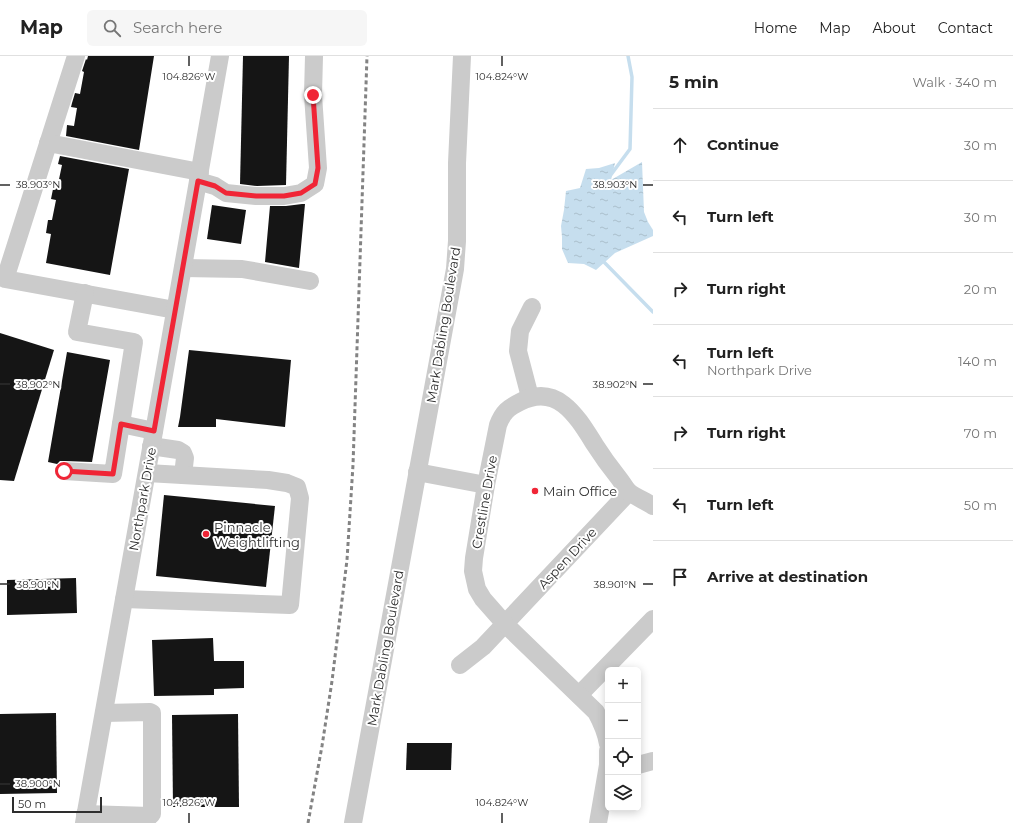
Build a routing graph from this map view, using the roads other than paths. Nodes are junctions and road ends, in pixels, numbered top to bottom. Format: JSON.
{"nodes":[{"id":1,"x":76,"y":56,"type":"edge"},
{"id":2,"x":220,"y":56,"type":"edge"},
{"id":3,"x":314,"y":56,"type":"edge"},
{"id":4,"x":462,"y":56,"type":"edge"},
{"id":5,"x":48,"y":143,"type":"junction"},
{"id":6,"x":199,"y":176,"type":"junction"},
{"id":7,"x":183,"y":268,"type":"junction"},
{"id":8,"x":310,"y":281,"type":"dead end"},
{"id":9,"x":86,"y":293,"type":"junction"},
{"id":10,"x":532,"y":307,"type":"dead end"},
{"id":11,"x":175,"y":310,"type":"junction"},
{"id":12,"x":530,"y":397,"type":"junction"},
{"id":13,"x":121,"y":424,"type":"junction"},
{"id":14,"x":153,"y":438,"type":"junction"},
{"id":15,"x":64,"y":471,"type":"dead end"},
{"id":16,"x":417,"y":472,"type":"junction"},
{"id":17,"x":147,"y":473,"type":"junction"},
{"id":18,"x":183,"y":475,"type":"junction"},
{"id":19,"x":486,"y":485,"type":"junction"},
{"id":20,"x":629,"y":492,"type":"junction"},
{"id":21,"x":653,"y":506,"type":"edge"},
{"id":22,"x":124,"y":599,"type":"junction"},
{"id":23,"x":653,"y":619,"type":"edge"},
{"id":24,"x":505,"y":624,"type":"junction"},
{"id":25,"x":460,"y":665,"type":"dead end"},
{"id":26,"x":579,"y":695,"type":"junction"},
{"id":27,"x":104,"y":713,"type":"junction"},
{"id":28,"x":607,"y":739,"type":"edge"},
{"id":29,"x":653,"y":761,"type":"edge"},
{"id":30,"x":641,"y":764,"type":"edge"},
{"id":31,"x":606,"y":775,"type":"edge"},
{"id":32,"x":85,"y":819,"type":"edge"},
{"id":33,"x":114,"y":819,"type":"edge"},
{"id":34,"x":353,"y":823,"type":"edge"},
{"id":35,"x":598,"y":823,"type":"edge"}],
"edges":[{"from":1,"to":5,"type":"street"},
{"from":2,"to":6,"type":"street","name":"Northpark Drive"},
{"from":3,"to":6,"type":"street"},
{"from":4,"to":16,"type":"street","name":"Mark Dabling Boulevard"},
{"from":5,"to":6,"type":"street"},
{"from":5,"to":9,"type":"street"},
{"from":6,"to":7,"type":"street","name":"Northpark Drive"},
{"from":7,"to":8,"type":"street"},
{"from":7,"to":11,"type":"street","name":"Northpark Drive"},
{"from":9,"to":11,"type":"street"},
{"from":9,"to":13,"type":"street"},
{"from":10,"to":12,"type":"street"},
{"from":11,"to":14,"type":"street","name":"Northpark Drive"},
{"from":12,"to":19,"type":"street","name":"Crestline Drive"},
{"from":12,"to":20,"type":"street"},
{"from":13,"to":14,"type":"street"},
{"from":13,"to":15,"type":"street"},
{"from":14,"to":17,"type":"street","name":"Northpark Drive"},
{"from":14,"to":18,"type":"street"},
{"from":16,"to":19,"type":"street"},
{"from":16,"to":34,"type":"street","name":"Mark Dabling Boulevard"},
{"from":17,"to":18,"type":"street"},
{"from":17,"to":22,"type":"street","name":"Northpark Drive"},
{"from":18,"to":22,"type":"street"},
{"from":19,"to":24,"type":"street","name":"Crestline Drive"},
{"from":20,"to":21,"type":"street"},
{"from":20,"to":24,"type":"street","name":"Aspen Drive"},
{"from":22,"to":27,"type":"street","name":"Northpark Drive"},
{"from":23,"to":26,"type":"street"},
{"from":24,"to":25,"type":"street","name":"Aspen Drive"},
{"from":24,"to":26,"type":"street","name":"Crestline Drive"},
{"from":26,"to":28,"type":"street","name":"Crestline Drive"},
{"from":27,"to":32,"type":"street","name":"Northpark Drive"},
{"from":27,"to":33,"type":"street"},
{"from":29,"to":30,"type":"street"},
{"from":31,"to":35,"type":"street"},
{"from":32,"to":33,"type":"street"}]}
